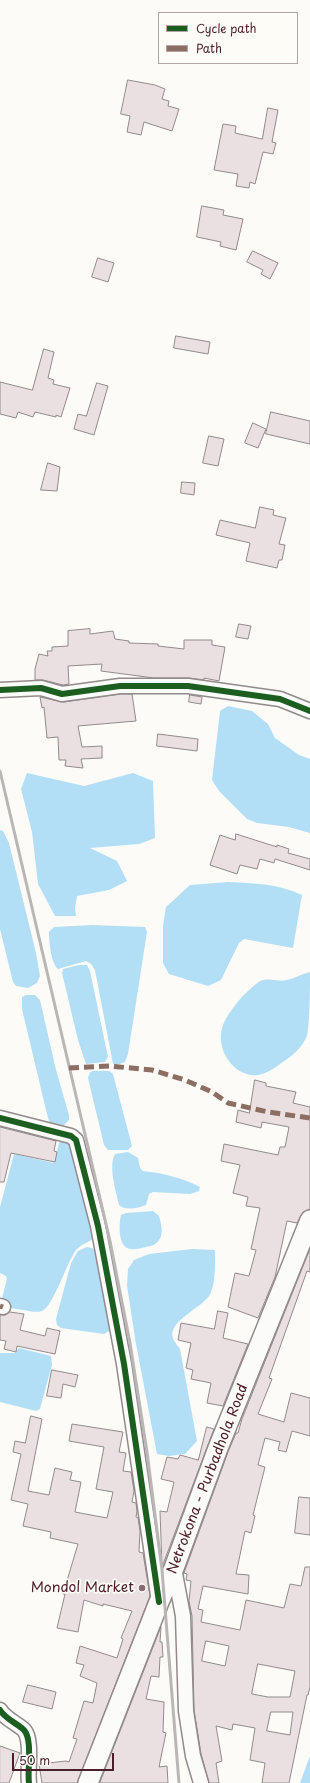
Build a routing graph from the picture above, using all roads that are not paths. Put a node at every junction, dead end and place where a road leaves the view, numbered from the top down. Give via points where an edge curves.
1 (0, 690) edge
2 (310, 711) edge
3 (0, 1118) edge
4 (310, 1220) edge
5 (174, 1568) junction
6 (159, 1602) junction
7 (0, 1710) edge
8 (29, 1783) edge
9 (88, 1783) edge
10 (201, 1783) edge

1 - 2 street via 41,688 62,694 120,686 188,686 280,699
3 - 6 street via 71,1136 76,1140 98,1226 124,1364
4 - 5 main road, Netrokona - Purbadhola Road via 218,1448
5 - 6 main road, Netrokona - Purbadhola Road
5 - 10 street via 183,1616 186,1711 193,1756
6 - 9 main road, Netrokona - Purbadhola Road
7 - 8 street via 2,1715 26,1732

